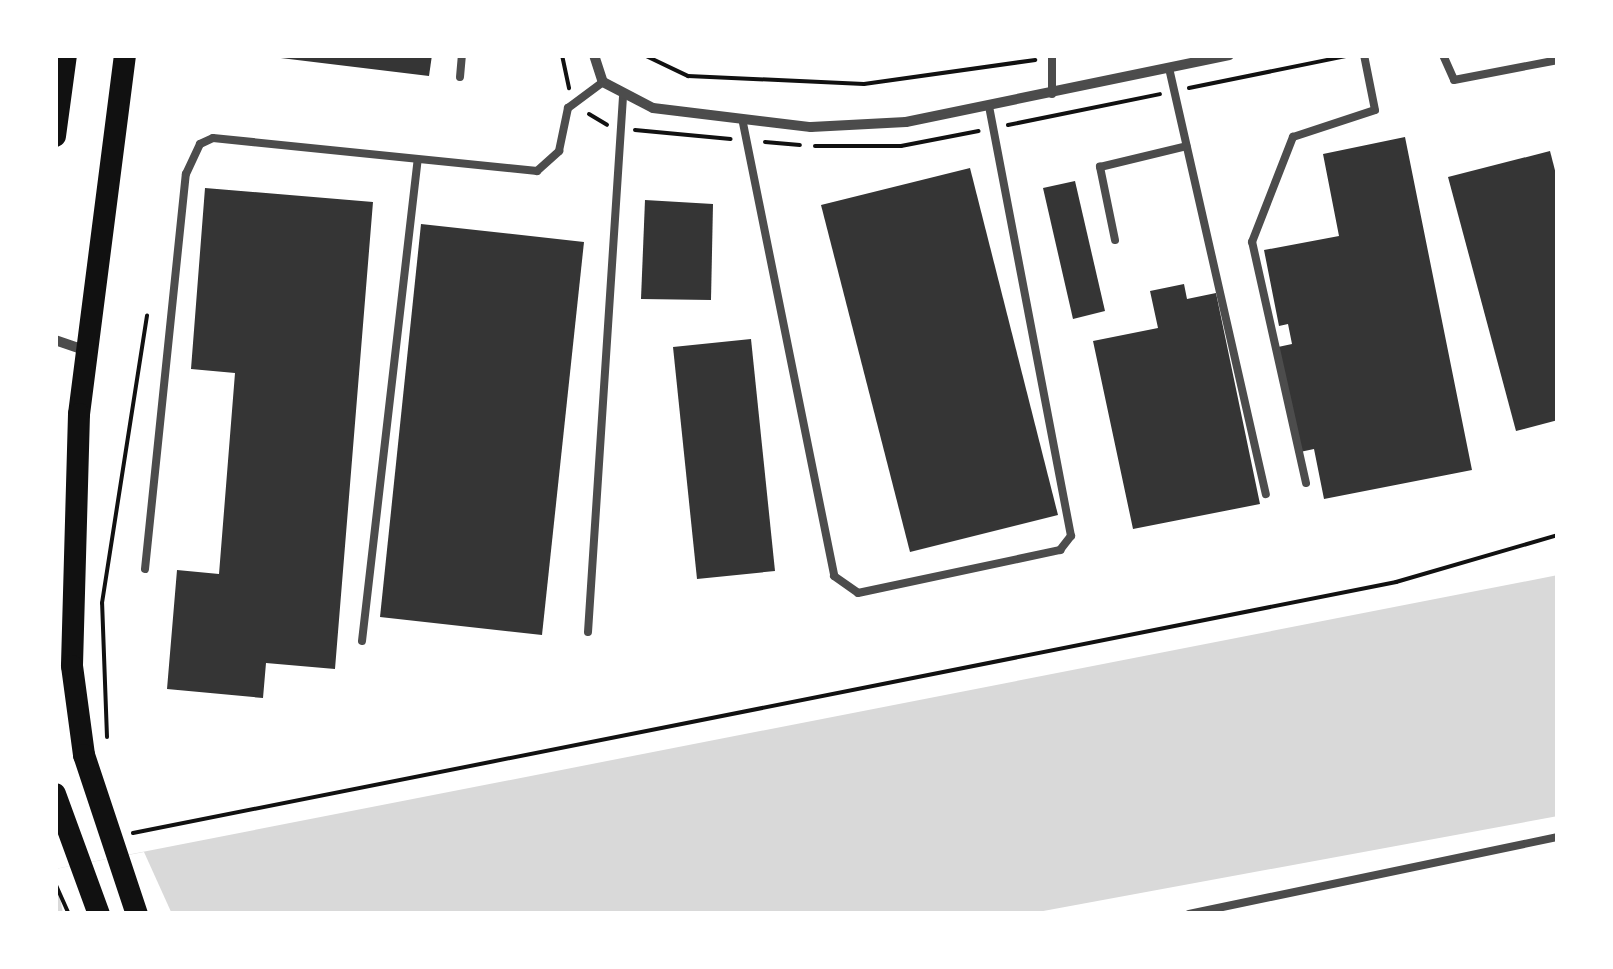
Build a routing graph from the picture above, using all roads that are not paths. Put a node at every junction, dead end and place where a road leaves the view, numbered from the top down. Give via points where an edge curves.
1 (66, 55) edge
2 (125, 55) edge
3 (462, 55) edge
4 (594, 55) edge
5 (1229, 55) edge
6 (1364, 55) edge
7 (1443, 55) edge
8 (1052, 56) edge
9 (1210, 57) edge
10 (1558, 60) edge
11 (1169, 68) junction
12 (460, 77) dead end
13 (604, 82) junction
14 (1052, 94) junction
15 (623, 97) junction
16 (988, 107) junction
17 (742, 123) junction
18 (55, 136) edge
19 (1187, 146) junction
20 (418, 160) junction
21 (1114, 240) dead end
22 (55, 340) edge
23 (91, 352) junction
24 (1306, 484) dead end
25 (1266, 494) dead end
26 (146, 569) dead end
27 (588, 632) dead end
28 (362, 642) dead end
29 (55, 794) edge
30 (1558, 837) edge
31 (99, 914) edge
32 (137, 914) edge
33 (1189, 914) edge

1 - 18 main road
2 - 23 main road
3 - 12 lane
4 - 13 street
5 - 9 street
6 - 24 lane via 1375,110 1293,137 1252,242
7 - 10 lane via 1454,80
8 - 14 lane
9 - 11 street
11 - 14 street
11 - 19 lane
13 - 15 street
13 - 20 lane via 568,108 559,151 536,172
14 - 16 street
15 - 17 street
15 - 27 lane
16 - 17 street via 906,122
16 - 17 lane via 1072,536 1060,550 858,593 834,576
19 - 21 lane via 1100,166
19 - 25 lane
20 - 26 lane via 214,138 192,152
20 - 28 lane
22 - 23 street
23 - 32 main road via 79,414 72,666 108,846
29 - 31 main road
30 - 33 lane

